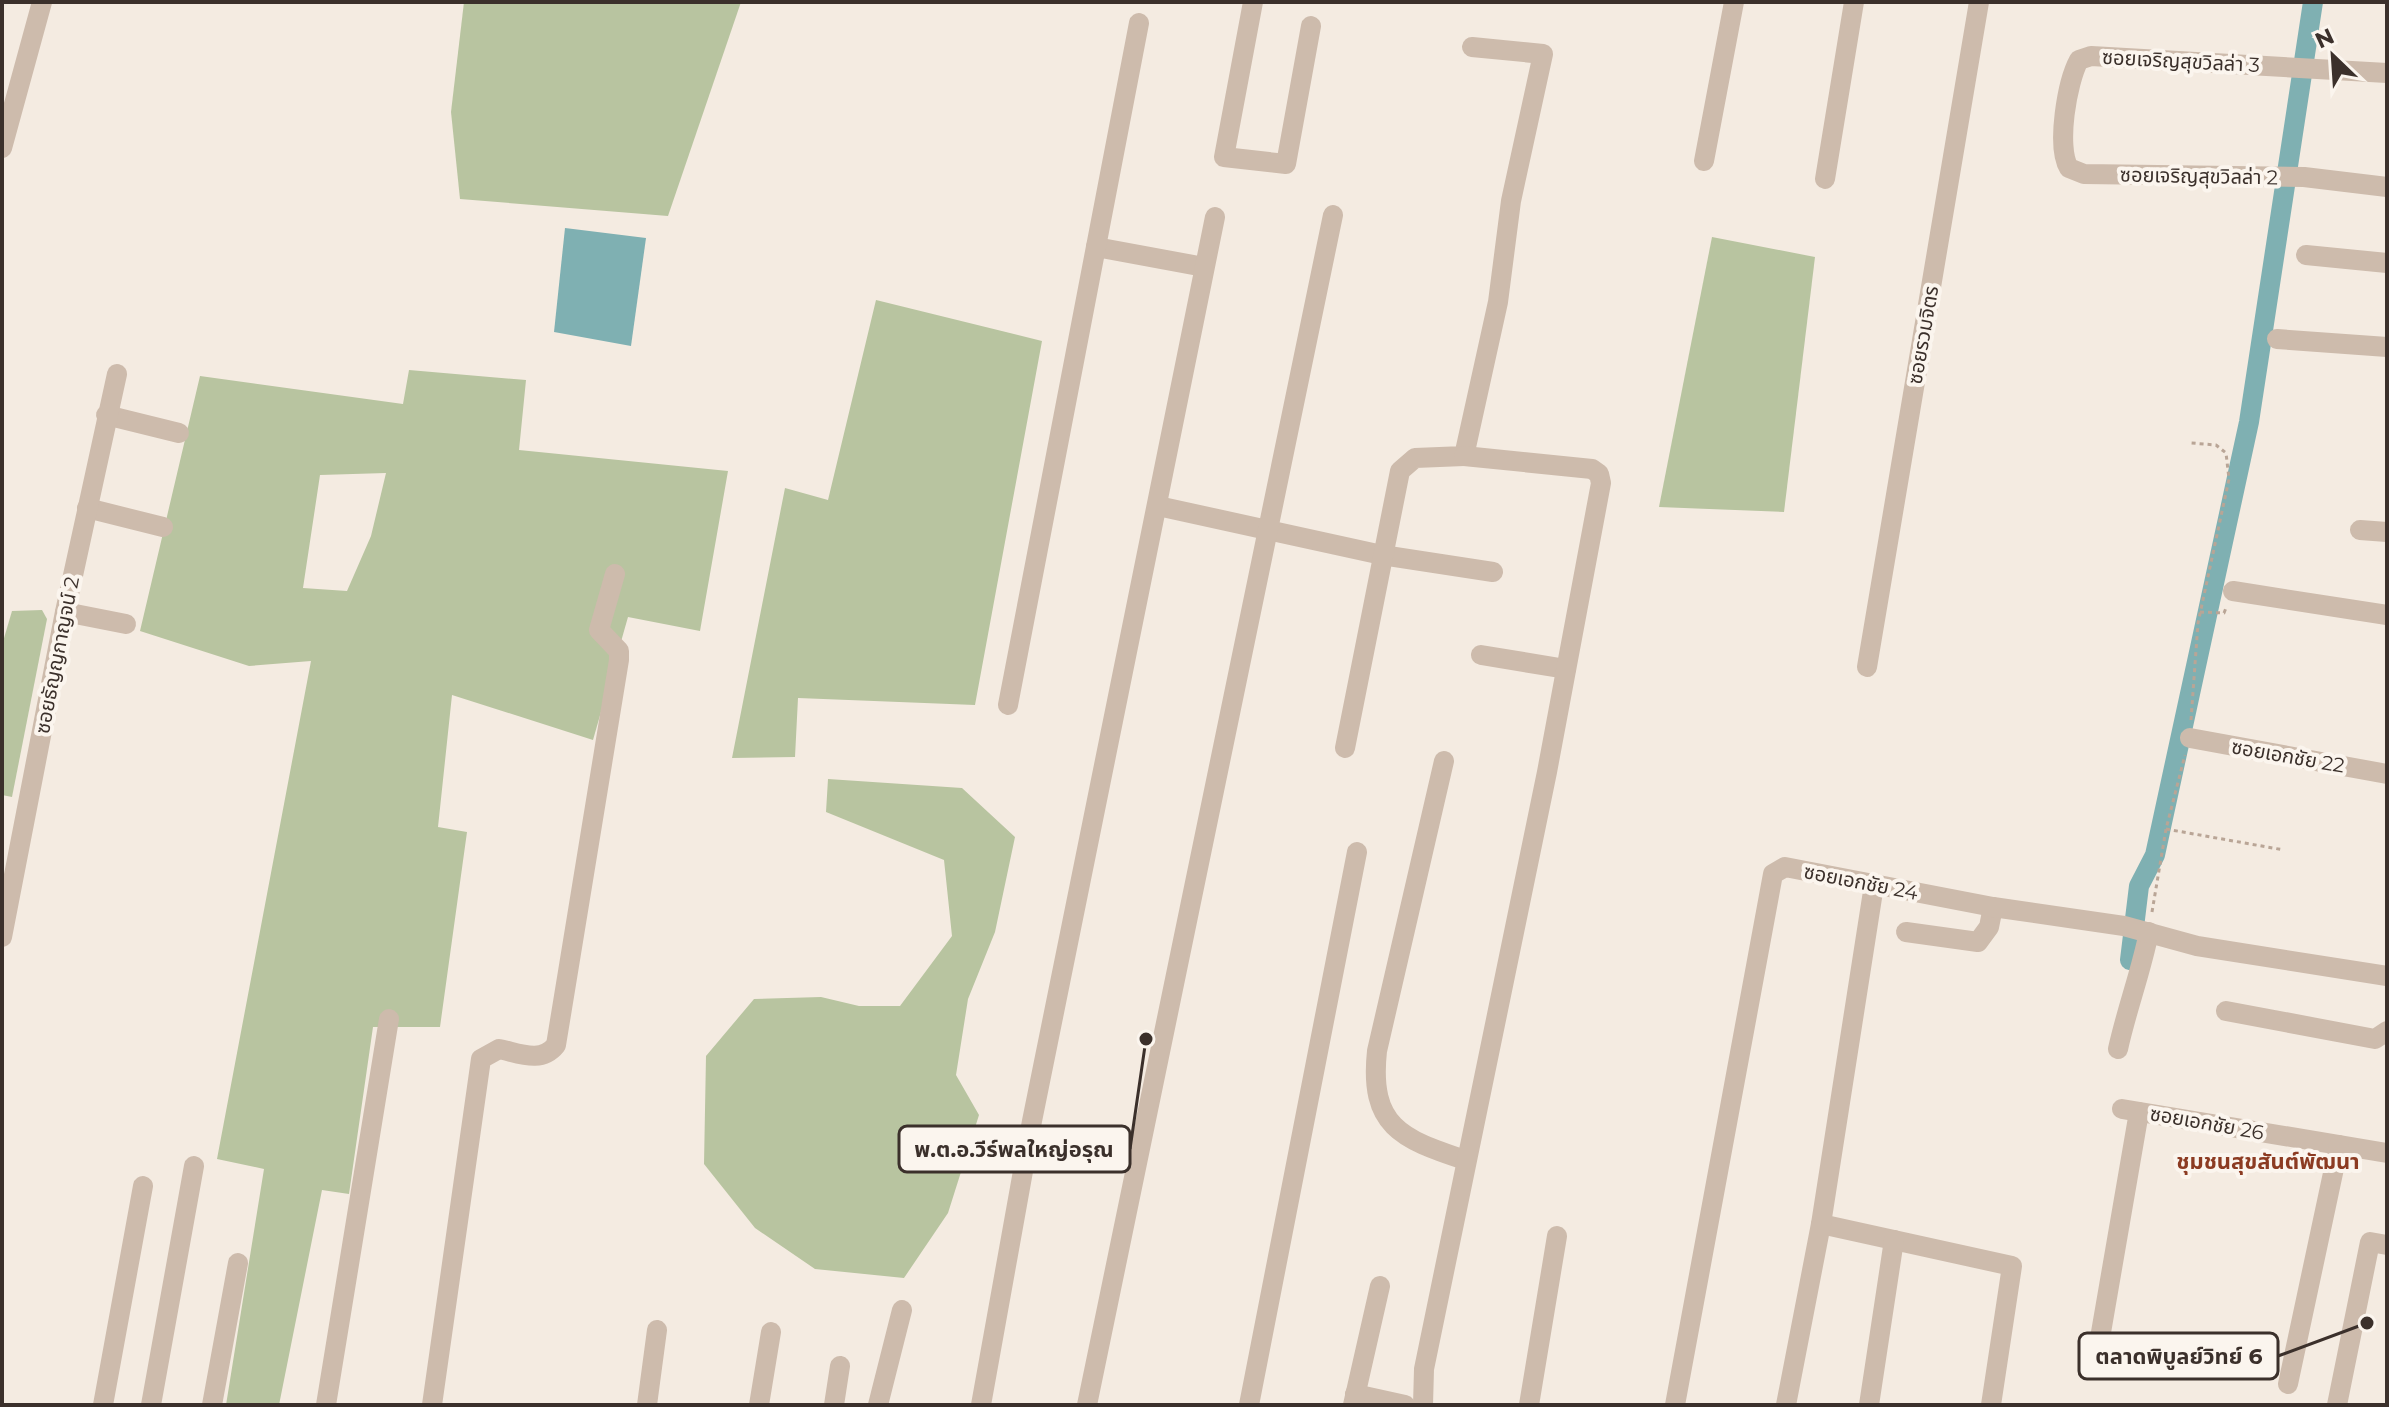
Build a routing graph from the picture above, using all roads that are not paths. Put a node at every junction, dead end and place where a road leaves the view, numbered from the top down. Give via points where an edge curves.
1 (42, 2) edge
2 (1253, 2) edge
3 (1734, 2) edge
4 (1854, 2) edge
5 (1979, 2) edge
6 (1139, 23) dead end
7 (1311, 26) dead end
8 (1472, 47) dead end
9 (2387, 73) edge
10 (2067, 114) joint
11 (2, 148) edge
12 (1704, 161) dead end
13 (1825, 179) dead end
14 (2387, 187) edge
15 (1333, 215) dead end
16 (1215, 217) dead end
17 (1096, 247) junction
18 (2306, 255) dead end
19 (2387, 263) edge
20 (1204, 267) junction
21 (2277, 339) dead end
22 (2387, 347) edge
23 (117, 374) dead end
24 (106, 415) junction
25 (179, 433) dead end
26 (1464, 456) junction
27 (1158, 506) junction
28 (87, 508) junction
29 (163, 527) dead end
30 (2360, 530) dead end
31 (1267, 531) junction
32 (2387, 532) edge
33 (1382, 555) junction
34 (1493, 572) dead end
35 (615, 574) dead end
36 (2233, 591) dead end
37 (65, 612) junction
38 (2387, 615) edge
39 (126, 624) dead end
40 (1481, 655) dead end
41 (1867, 667) dead end
42 (1566, 669) junction
43 (1008, 705) dead end
44 (2190, 738) road end
45 (1345, 748) dead end
46 (1444, 761) dead end
47 (2387, 774) edge
48 (1357, 852) dead end
49 (1874, 885) junction
50 (1993, 907) junction
51 (2137, 929) junction
52 (1906, 932) dead end
53 (2, 937) edge
54 (2387, 976) edge
55 (2226, 1011) dead end
56 (389, 1019) dead end
57 (2387, 1031) edge
58 (2118, 1049) dead end
59 (2339, 1145) junction
60 (2387, 1153) edge
61 (1465, 1160) junction
62 (194, 1166) dead end
63 (143, 1186) dead end
64 (1821, 1224) junction
65 (1557, 1236) dead end
66 (1894, 1240) junction
67 (2387, 1245) edge
68 (238, 1263) dead end
69 (1380, 1286) dead end
70 (902, 1310) dead end
71 (657, 1330) dead end
72 (771, 1332) dead end
73 (2099, 1344) dead end
74 (840, 1366) dead end
75 (2288, 1384) dead end
76 (1354, 1400) edge
77 (103, 1405) edge
78 (151, 1405) edge
79 (212, 1405) edge
80 (326, 1405) edge
81 (432, 1405) edge
82 (647, 1405) edge
83 (759, 1405) edge
84 (834, 1405) edge
85 (878, 1405) edge
86 (981, 1405) edge
87 (1087, 1405) edge
88 (1249, 1405) edge
89 (1405, 1405) edge
90 (1423, 1405) edge
91 (1529, 1405) edge
92 (1675, 1405) edge
93 (1786, 1405) edge
94 (1869, 1405) edge
95 (1991, 1405) edge
96 (2337, 1405) edge

1 - 11 street
2 - 7 street via 1224,157 1286,164
3 - 12 street
4 - 13 street
5 - 41 street, ซอยรวมจิตร
6 - 17 street
8 - 26 street via 1543,54
9 - 10 street, ซอยเจริญสุขวิลล่า 3 via 2091,56 2079,60 2072,72
10 - 14 street, ซอยเจริญสุขวิลล่า 2 via 2061,155 2069,168 2084,174 2304,177
15 - 31 street
16 - 20 street
17 - 20 street
17 - 43 street
18 - 19 street
20 - 27 street
21 - 22 street
23 - 24 street, ซอยธัญญกาญจน์ 2
24 - 25 street
24 - 28 street, ซอยธัญญกาญจน์ 2
26 - 33 street via 1406,463
26 - 42 street via 1592,469 1599,474
27 - 31 street
27 - 86 street via 1032,1121
28 - 29 street
28 - 37 street, ซอยธัญญกาญจน์ 2
30 - 32 street
31 - 33 street
31 - 87 street
33 - 34 street
33 - 45 street
35 - 81 street via 599,630 619,651 619,660 556,1045 540,1057 499,1049 481,1059
36 - 38 street
37 - 39 street
37 - 53 street, ซอยธัญญกาญจน์ 2
40 - 42 street
42 - 61 street
44 - 47 street, ซอยเอกชัย 22
46 - 61 street via 1374,1081 1379,1106 1391,1124 1415,1144
48 - 88 street
49 - 50 street, ซอยเอกชัย 24
49 - 64 street
49 - 92 street, ซอยเอกชัย 24 via 1785,867 1773,874
50 - 51 street, ซอยเอกชัย 24
50 - 52 street via 1989,927 1978,942
51 - 54 street, ซอยเอกชัย 24 via 2197,946
51 - 58 street via 2141,975 2130,994
55 - 57 street via 2375,1039
56 - 80 street
59 - 60 street, ซอยเอกชัย 26
59 - 73 street, ซอยเอกชัย 26 via 2131,1110
59 - 75 street
61 - 90 street via 1424,1369
62 - 78 street
63 - 77 street
64 - 66 street
64 - 93 street
65 - 91 street
66 - 94 street
66 - 95 street via 2012,1266
67 - 96 street via 2370,1242
68 - 79 street
69 - 76 street
70 - 85 street
71 - 82 street
72 - 83 street
74 - 84 street
76 - 89 street

